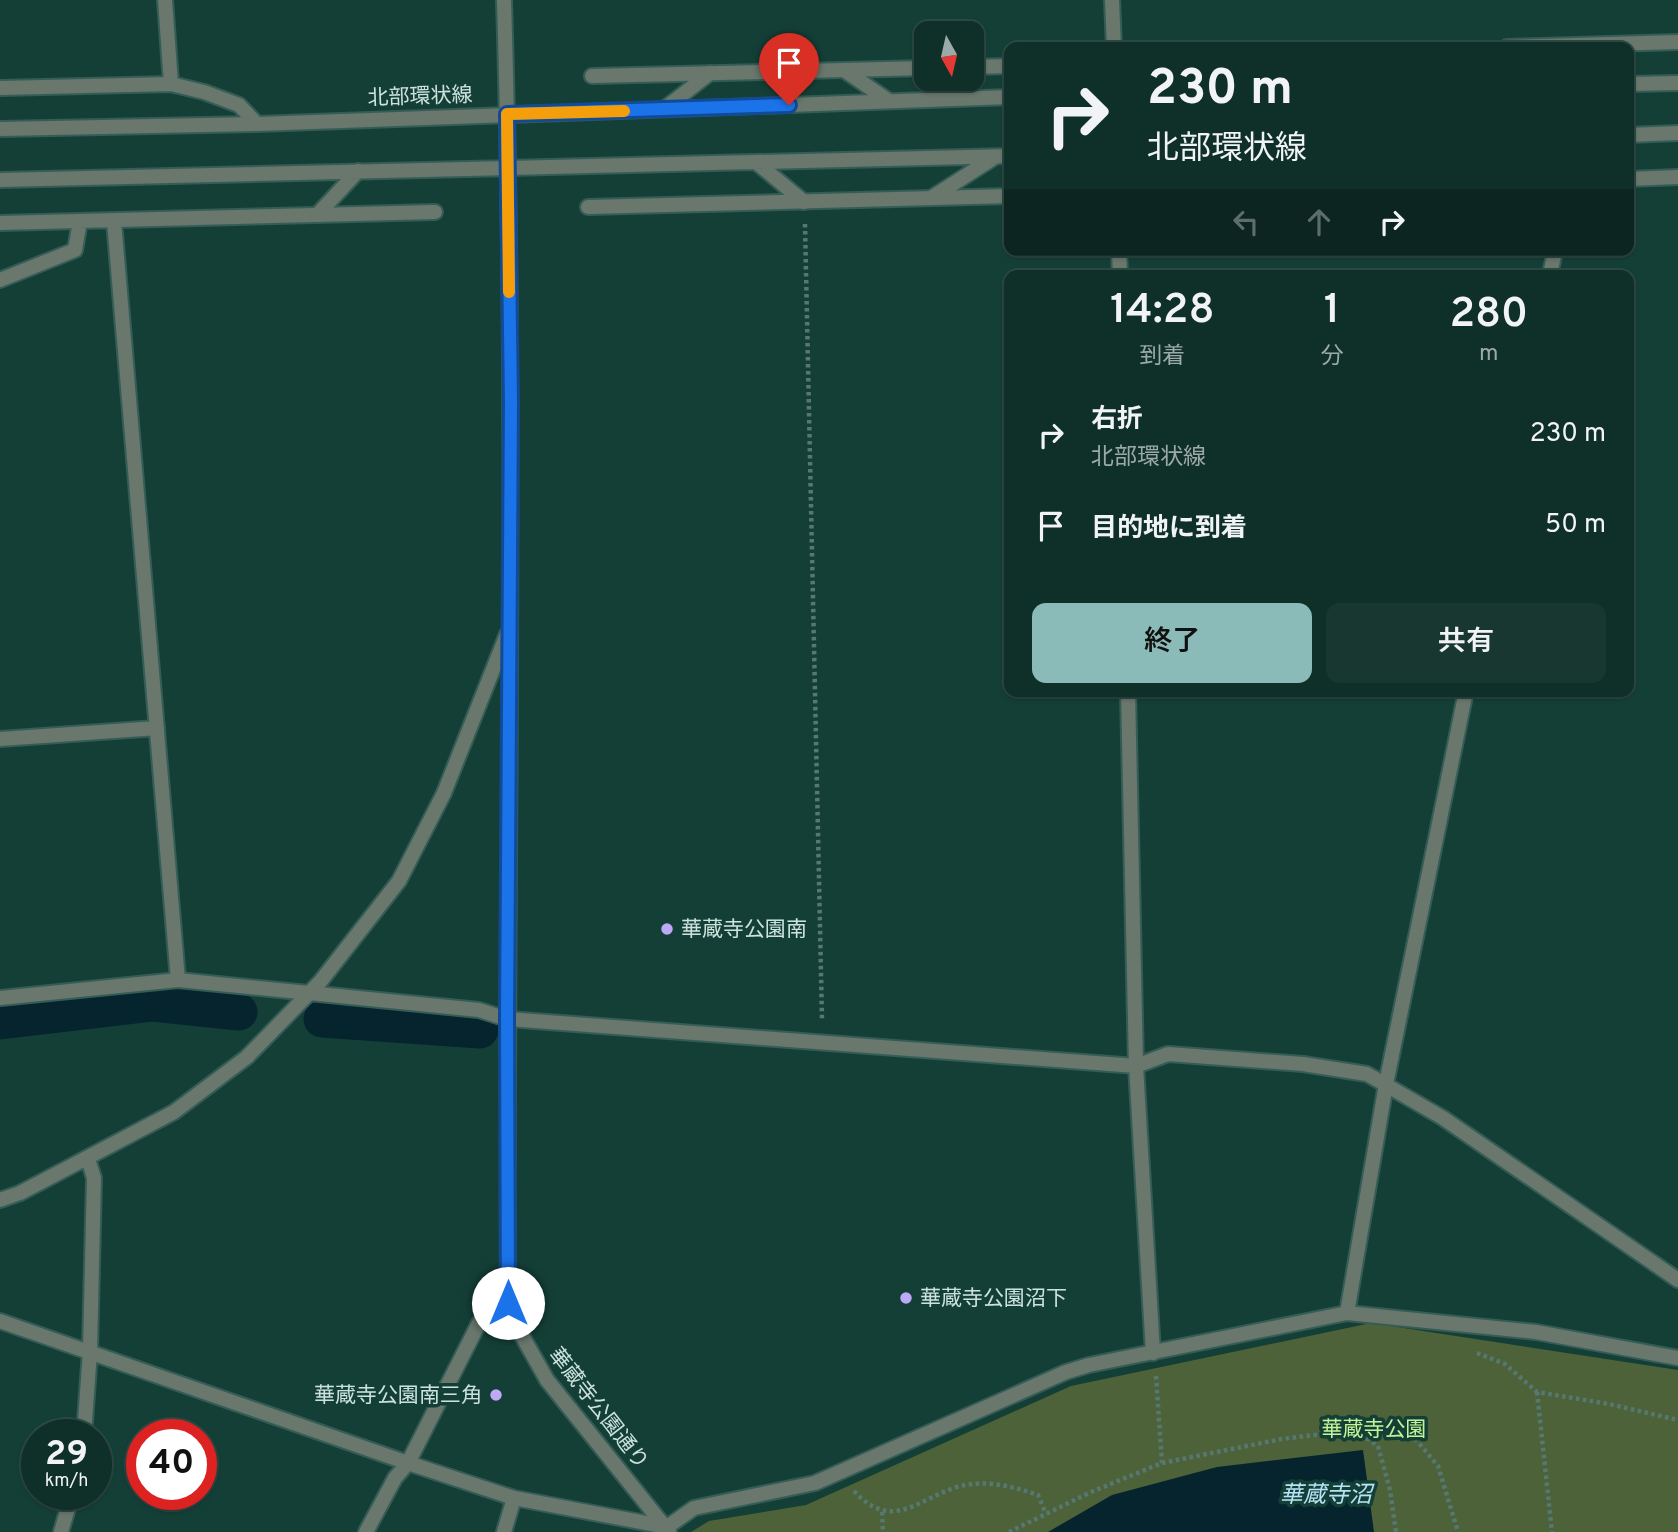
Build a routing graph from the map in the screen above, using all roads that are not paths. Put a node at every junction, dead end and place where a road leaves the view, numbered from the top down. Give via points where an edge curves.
1 (165, 0) edge
2 (503, 0) edge
3 (1112, 0) edge
4 (1114, 42) edge
5 (1678, 42) edge
6 (1634, 43) edge
7 (1004, 66) edge
8 (984, 67) edge
9 (914, 68) edge
10 (844, 70) junction
11 (710, 73) junction
12 (592, 76) dead end
13 (1678, 83) edge
14 (171, 84) junction
15 (1634, 84) edge
16 (0, 88) edge
17 (1004, 97) edge
18 (890, 101) junction
19 (664, 110) junction
20 (507, 114) junction
21 (257, 124) junction
22 (0, 129) edge
23 (1678, 133) edge
24 (1634, 135) edge
25 (1003, 156) edge
26 (756, 162) junction
27 (506, 167) junction
28 (358, 171) junction
29 (1678, 177) edge
30 (1634, 179) edge
31 (0, 180) edge
32 (1004, 196) edge
33 (931, 198) junction
34 (804, 202) junction
35 (588, 207) dead end
36 (435, 212) dead end
37 (317, 215) junction
38 (114, 220) junction
39 (80, 221) junction
40 (0, 223) edge
41 (0, 280) edge
42 (511, 626) junction
43 (1128, 697) edge
44 (1465, 697) edge
45 (157, 729) junction
46 (0, 739) edge
47 (178, 980) junction
48 (308, 994) junction
49 (0, 998) edge
50 (507, 1019) junction
51 (1136, 1066) junction
52 (1386, 1084) junction
53 (88, 1159) junction
54 (0, 1200) edge
55 (1678, 1280) edge
56 (508, 1303) junction
57 (1347, 1313) junction
58 (0, 1321) edge
59 (90, 1351) junction
60 (1153, 1353) junction
61 (1678, 1358) edge
62 (85, 1419) edge
63 (408, 1463) junction
64 (514, 1498) junction
65 (67, 1510) edge
66 (668, 1529) edge
67 (61, 1532) edge
68 (366, 1532) edge
69 (504, 1532) edge

1 - 14 street
2 - 20 street, 華蔵寺公園通り
3 - 4 street
5 - 6 street
7 - 8 street
9 - 10 street
10 - 11 street
10 - 18 street
11 - 12 street
11 - 19 street
13 - 15 street
14 - 16 street
14 - 21 street via 239,105
17 - 18 street, 北部環状線
18 - 19 street, 北部環状線
19 - 20 street, 北部環状線
20 - 21 street, 北部環状線
20 - 27 street, 華蔵寺公園通り
21 - 22 street, 北部環状線
23 - 24 street
25 - 26 street
25 - 33 street
26 - 27 street
26 - 34 street
27 - 28 street
27 - 42 street, 華蔵寺公園通り
28 - 31 street
28 - 37 street
29 - 30 street
32 - 33 street
33 - 34 street
34 - 35 street
36 - 37 street
37 - 38 street
38 - 39 street
38 - 45 street
39 - 40 street
39 - 41 street via 75,250
42 - 48 street via 444,793 399,881
42 - 50 street, 華蔵寺公園通り
43 - 51 street
44 - 52 street
45 - 46 street
45 - 47 street
47 - 48 street
47 - 49 street
48 - 50 street via 479,1010
48 - 53 street via 247,1057 174,1112
50 - 51 street
50 - 56 street, 華蔵寺公園通り
51 - 52 street via 1168,1054 1303,1064 1367,1074
51 - 60 street
52 - 55 street via 1443,1118
52 - 57 street
53 - 54 street
53 - 59 street via 94,1178
56 - 63 street via 479,1323
56 - 66 street, 華蔵寺公園通り via 547,1380
57 - 60 street
57 - 61 street via 1536,1332
58 - 59 street
59 - 62 street
59 - 63 street
60 - 66 street via 1066,1372 815,1483 694,1508
63 - 64 street
63 - 68 street
64 - 66 street
64 - 69 street
65 - 67 street

